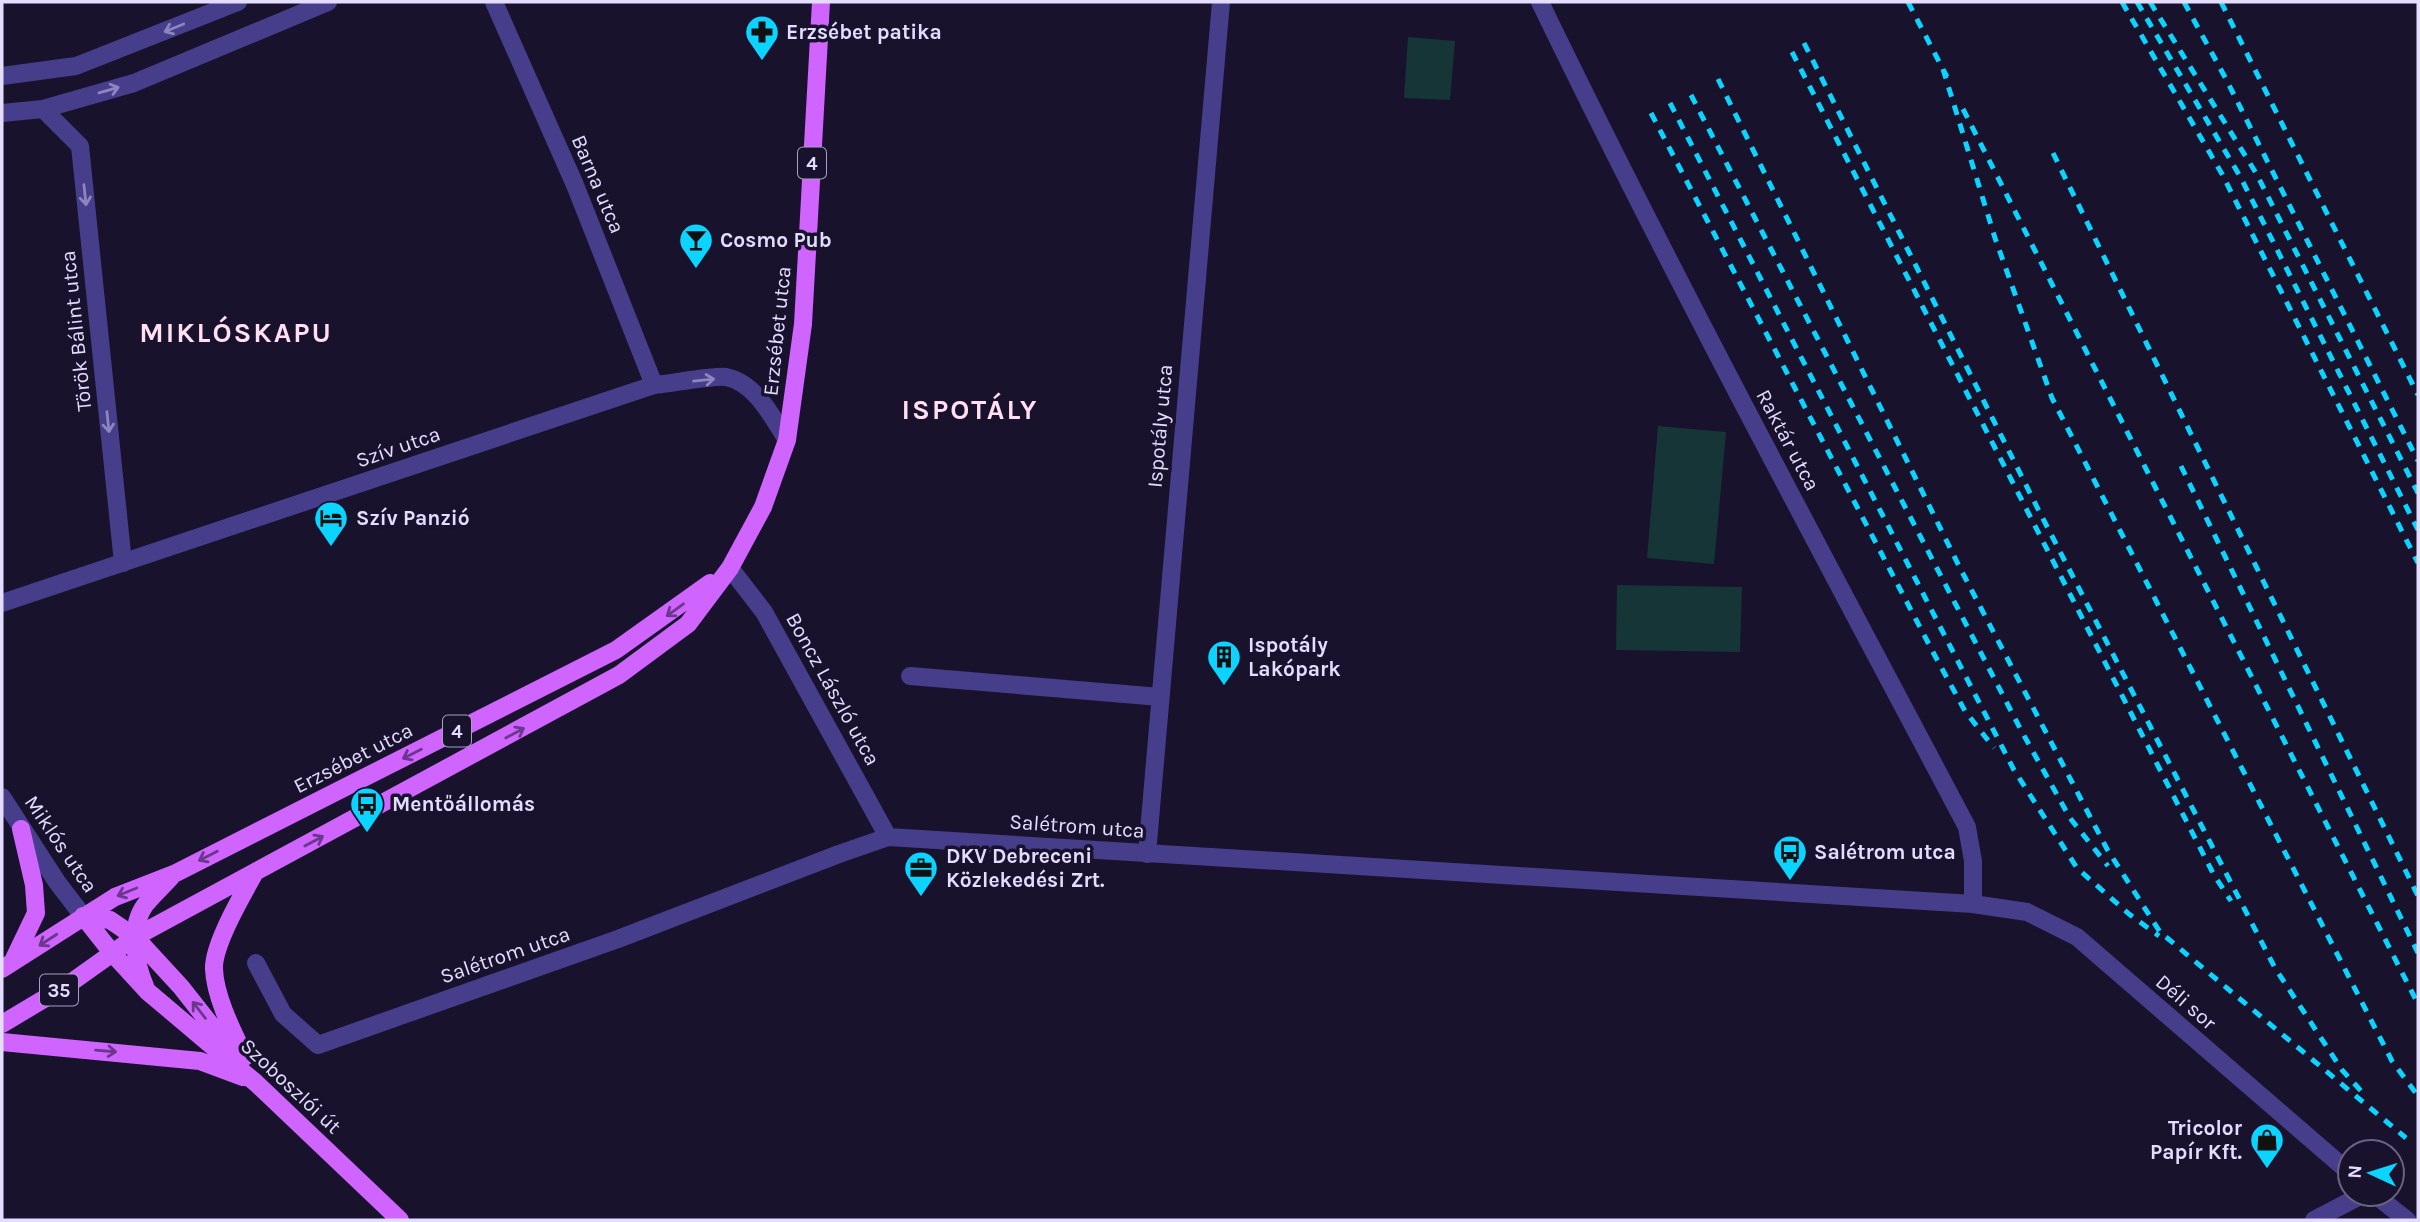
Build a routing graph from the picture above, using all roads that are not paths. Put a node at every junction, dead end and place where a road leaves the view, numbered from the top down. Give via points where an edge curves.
1 (238, 2) edge
2 (328, 2) edge
3 (494, 2) edge
4 (821, 2) edge
5 (1221, 2) edge
6 (1540, 2) edge
7 (2, 70) edge
8 (22, 75) junction
9 (2, 76) edge
10 (43, 109) junction
11 (2, 113) edge
12 (654, 385) junction
13 (787, 440) junction
14 (123, 563) junction
15 (730, 568) junction
16 (2, 603) edge
17 (910, 676) dead end
18 (1160, 697) junction
19 (2, 797) edge
20 (21, 829) junction
21 (888, 837) junction
22 (1147, 854) junction
23 (174, 874) junction
24 (254, 874) junction
25 (1973, 904) junction
26 (83, 916) junction
27 (135, 937) junction
28 (113, 954) junction
29 (256, 963) dead end
30 (7, 966) edge
31 (147, 991) junction
32 (2, 1024) edge
33 (2, 1042) edge
34 (256, 1083) junction
35 (2336, 1162) edge
36 (2337, 1208) edge
37 (2392, 1208) edge
38 (400, 1220) edge
39 (2314, 1220) edge
40 (2407, 1220) edge

1 -> 8 street via 76,66
10 -> 2 street via 134,83
3 - 12 street, Barna utca via 575,185
4 - 13 main road, Erzsébet utca / 4 via 803,324
5 - 18 street, Ispotály utca
6 - 25 street, Raktár utca via 1708,338 1967,827
7 - 8 street
8 - 9 street
10 - 11 street
10 -> 14 street, Török Bálint utca via 80,146
12 -> 13 street, Szív utca via 726,377 751,390
12 - 14 street, Szív utca
13 - 15 main road, Erzsébet utca / 4 via 763,507
14 - 16 street, Szív utca
15 - 21 street, Boncz László utca via 764,612
15 -> 23 main road, Erzsébet utca / 4 via 616,650
24 -> 15 main road, Erzsébet utca / 4 via 619,675 688,624
17 - 18 street
18 - 22 street, Ispotály utca
19 - 20 street, Miklós utca
20 - 26 street, Miklós utca
20 - 30 main road via 36,914
21 - 22 street, Salétrom utca
21 - 29 street, Salétrom utca via 318,1045 283,1014
22 - 25 street, Salétrom utca
23 -> 26 main road, Erzsébet utca via 115,897
23 - 27 main road, 4 via 143,908
24 - 27 main road, Erzsébet utca
24 - 34 main road via 216,951 214,969 225,1013
25 - 35 street, Déli sor via 2027,912 2077,937
26 - 27 main road via 110,920
26 - 28 main road, Szoboszlói út
26 -> 30 main road, 35
27 - 28 main road, Erzsébet utca
27 - 31 main road, 4
34 -> 27 main road via 181,987
28 - 31 main road, Szoboszlói út
28 - 32 main road, 35
31 - 34 main road, Szoboszlói út
33 -> 34 main road via 200,1061
34 - 38 main road, Szoboszlói út
36 - 39 street
37 - 40 street

